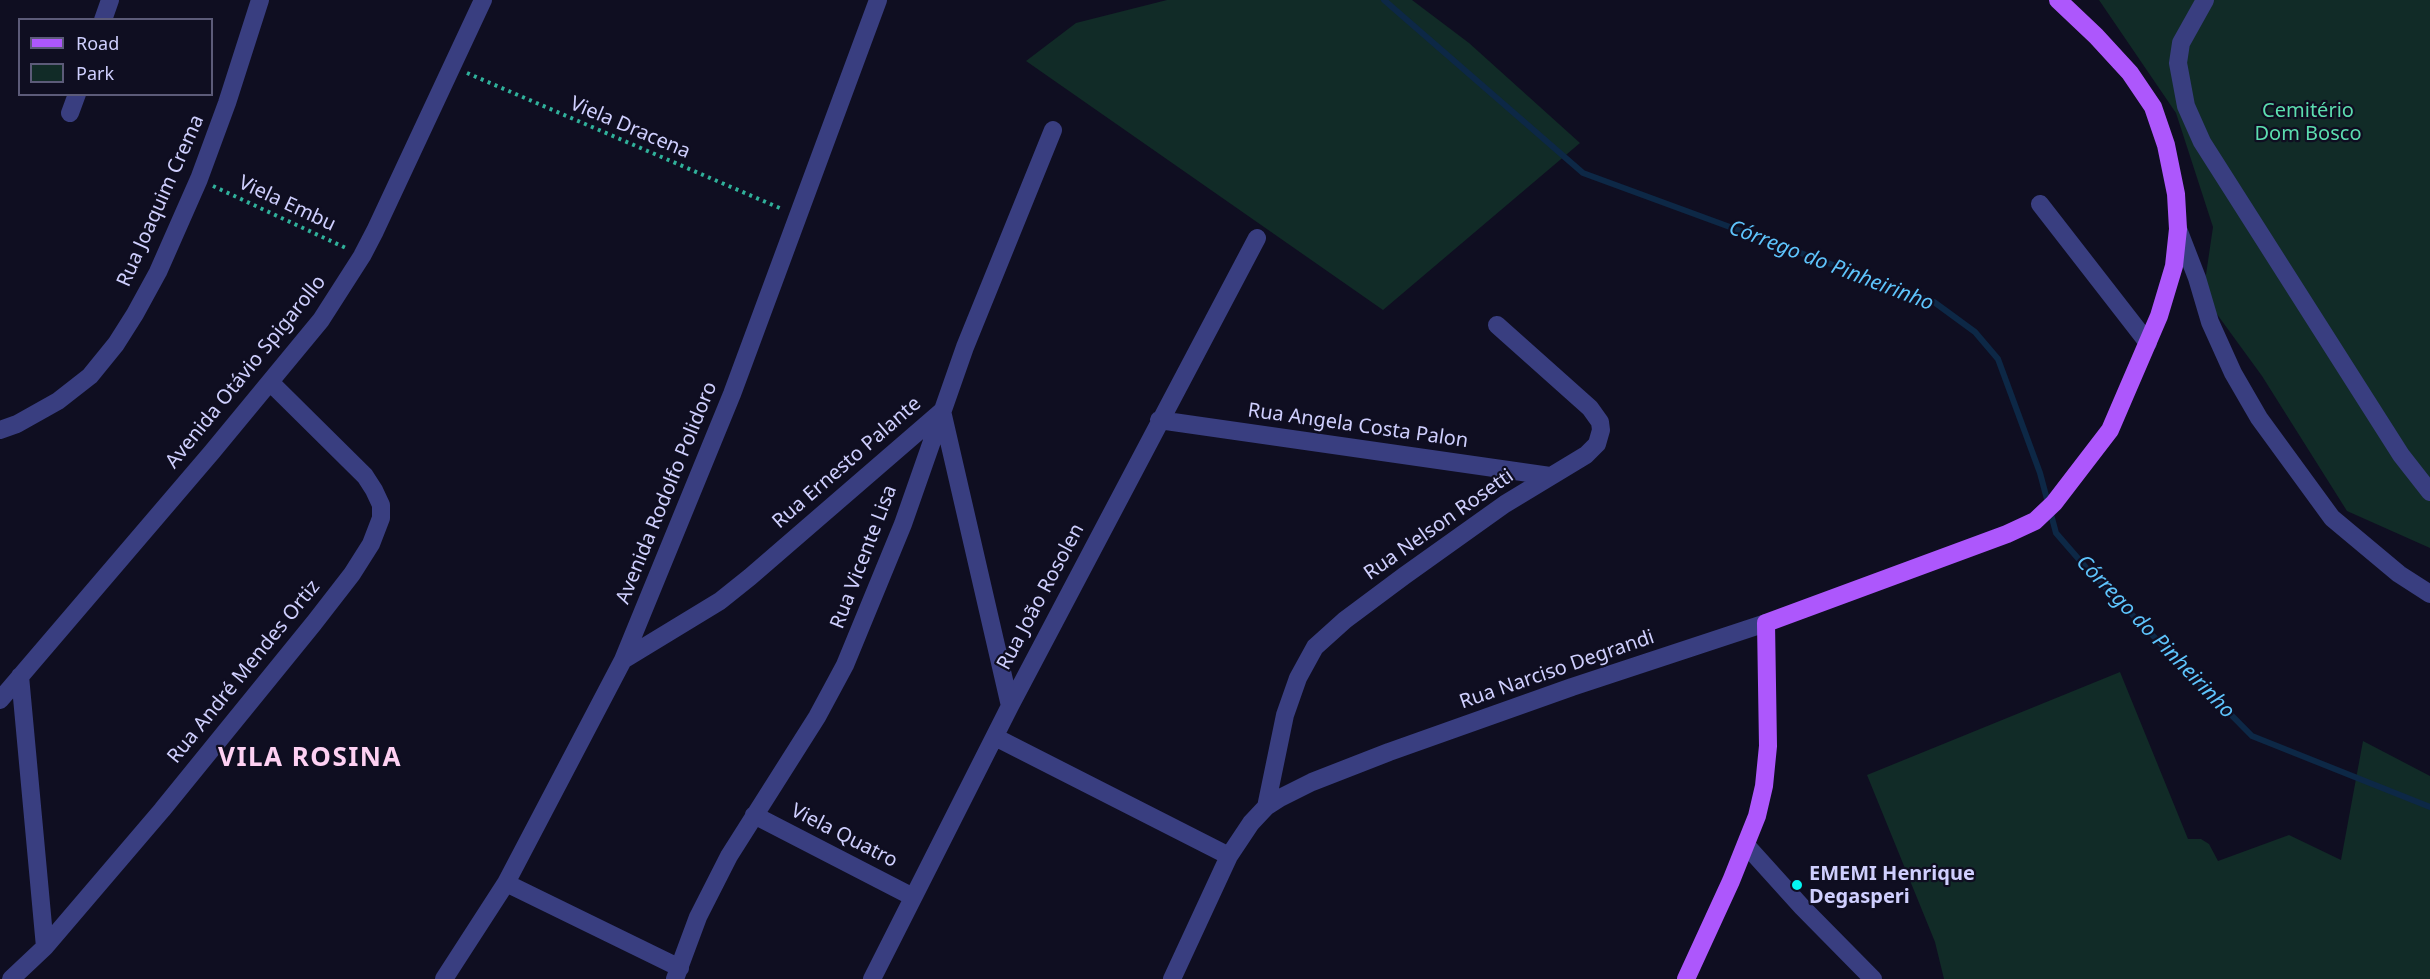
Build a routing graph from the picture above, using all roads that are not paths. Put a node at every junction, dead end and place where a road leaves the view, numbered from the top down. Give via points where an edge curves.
1 (110, 0) edge
2 (260, 0) edge
3 (483, 0) edge
4 (878, 0) edge
5 (2058, 0) edge
6 (2205, 0) edge
7 (104, 18) edge
8 (75, 96) edge
9 (70, 113) dead end
10 (1053, 130) dead end
11 (2040, 204) dead end
12 (2178, 230) junction
13 (1257, 238) dead end
14 (1497, 325) dead end
15 (2148, 344) junction
16 (271, 383) junction
17 (942, 411) junction
18 (1159, 420) junction
19 (0, 429) edge
20 (1550, 476) junction
21 (2430, 492) edge
22 (2430, 594) edge
23 (1766, 622) junction
24 (623, 660) junction
25 (20, 676) junction
26 (0, 700) edge
27 (1010, 706) junction
28 (994, 737) junction
29 (1266, 807) junction
30 (754, 815) junction
31 (1746, 845) junction
32 (1228, 856) junction
33 (506, 883) junction
34 (913, 897) junction
35 (45, 947) junction
36 (678, 973) edge
37 (11, 979) edge
38 (444, 979) edge
39 (872, 979) edge
40 (1172, 979) edge
41 (1686, 979) edge
42 (1873, 979) edge

1 - 7 street
2 - 19 street, Rua Joaquim Crema via 199,179 158,272 116,344 90,376 58,401
3 - 16 street, Avenida Otávio Spigarollo via 362,256 321,320
4 - 24 street, Avenida Rodolfo Polidoro via 732,394
5 - 12 main road via 2130,73 2153,107 2176,194
6 - 21 street via 2181,43 2178,63 2186,106 2202,142 2395,445
8 - 9 street
10 - 17 street, Rua Vicente Lisa
11 - 15 street
12 - 15 main road via 2174,266
12 - 22 street via 2210,322 2259,418 2332,518 2399,574
13 - 18 street, Rua João Rosolen
14 - 20 street, Rua Nelson Rosetti via 1567,386 1600,422 1597,444 1587,455
15 - 23 main road, Rua Narciso Degrandi via 2110,430 2046,511 2007,534
16 - 25 street, Avenida Otávio Spigarollo
16 - 35 street, Rua André Mendes Ortiz via 365,476 374,490 381,505 381,518 371,544 314,623
17 - 24 street, Rua Ernesto Palante via 720,601
17 - 27 street, Rua Ernesto Palante
17 - 30 street, Rua Vicente Lisa via 903,524 845,665 818,717
18 - 20 street, Rua Angela Costa Palon
18 - 27 street, Rua João Rosolen
20 - 29 street, Rua Nelson Rosetti via 1404,576 1344,620 1316,647 1298,678 1285,715
23 - 29 street, Rua Narciso Degrandi via 1389,752 1312,782
23 - 31 main road via 1767,756 1757,816
24 - 33 street, Avenida Rodolfo Polidoro
25 - 26 street, Avenida Otávio Spigarollo
25 - 35 street
27 - 28 street, Rua João Rosolen
28 - 32 street
28 - 34 street, Rua João Rosolen
29 - 32 street, Rua Narciso Degrandi
30 - 34 street, Viela Quatro
30 - 36 street, Rua Vicente Lisa via 708,895
31 - 41 main road
31 - 42 street
32 - 40 street, Rua Narciso Degrandi
33 - 36 street
33 - 38 street, Avenida Rodolfo Polidoro
34 - 39 street, Rua João Rosolen
35 - 37 street, Rua André Mendes Ortiz

